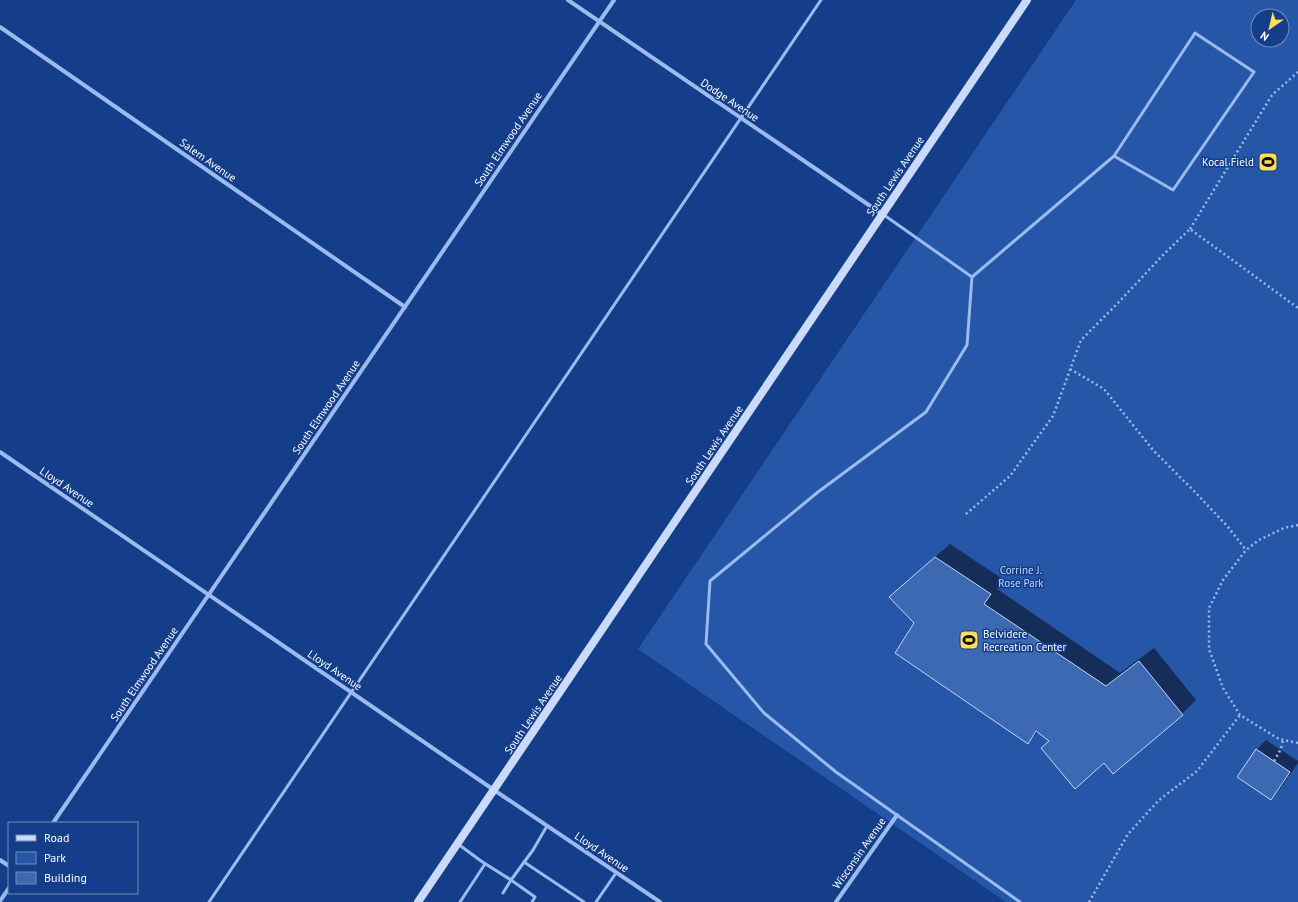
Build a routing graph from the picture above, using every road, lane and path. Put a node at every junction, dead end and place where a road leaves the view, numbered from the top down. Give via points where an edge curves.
1 (568, 0) edge
2 (614, 0) edge
3 (821, 0) edge
4 (1026, 0) edge
5 (599, 21) junction
6 (0, 27) edge
7 (1298, 72) edge
8 (741, 118) junction
9 (1114, 156) junction
10 (882, 214) junction
11 (1190, 229) junction
12 (972, 277) junction
13 (405, 307) junction
14 (1298, 308) edge
15 (1070, 369) junction
16 (0, 452) edge
17 (966, 514) dead end
18 (1298, 525) edge
19 (1246, 550) junction
20 (209, 594) junction
21 (352, 692) junction
22 (1240, 716) junction
23 (1283, 740) junction
24 (1298, 743) edge
25 (1274, 761) dead end
26 (494, 790) junction
27 (897, 815) junction
28 (54, 822) edge
29 (547, 826) junction
30 (458, 844) junction
31 (524, 862) junction
32 (485, 864) junction
33 (616, 873) junction
34 (511, 880) junction
35 (8, 889) edge
36 (503, 893) dead end
37 (0, 901) edge
38 (209, 902) edge
39 (418, 902) edge
40 (460, 902) edge
41 (532, 902) edge
42 (584, 902) edge
43 (596, 902) edge
44 (660, 902) edge
45 (836, 902) edge
46 (1020, 902) edge
47 (1089, 902) edge

1 - 5 street, Dodge Avenue
2 - 5 street, South Elmwood Avenue
3 - 8 lane
4 - 10 main road, South Lewis Avenue
5 - 8 street, Dodge Avenue
5 - 13 street, South Elmwood Avenue
6 - 13 street, Salem Avenue
7 - 11 path via 1272,96
8 - 10 street, Dodge Avenue
8 - 21 lane
9 - 9 lane via 1195,33 1254,72 1173,190
9 - 12 lane
10 - 12 lane
10 - 26 main road, South Lewis Avenue
11 - 14 path
11 - 15 path via 1081,340
12 - 27 lane via 967,345 926,412 818,492 710,581 706,644 764,713 836,772
13 - 20 street, South Elmwood Avenue
15 - 17 path via 1053,416 1036,440 1010,476
15 - 19 path via 1104,389 1153,450 1228,527
16 - 20 street, Lloyd Avenue
18 - 19 path via 1265,537
19 - 22 path via 1223,580 1209,608 1209,649 1223,688
20 - 21 street, Lloyd Avenue
20 - 28 street, South Elmwood Avenue
21 - 26 street, Lloyd Avenue
21 - 38 lane
22 - 23 path
22 - 47 path via 1197,772 1159,800 1128,834
23 - 24 path
23 - 25 path
26 - 29 street, Lloyd Avenue
26 - 30 main road, South Lewis Avenue
27 - 45 street, Wisconsin Avenue
27 - 46 lane
29 - 31 lane
29 - 33 street, Lloyd Avenue
30 - 32 lane
30 - 39 main road, South Lewis Avenue
31 - 34 lane
31 - 42 lane
32 - 34 lane
32 - 40 lane
33 - 43 lane
33 - 44 street, Lloyd Avenue
34 - 36 lane
34 - 41 lane via 535,897
35 - 37 street

